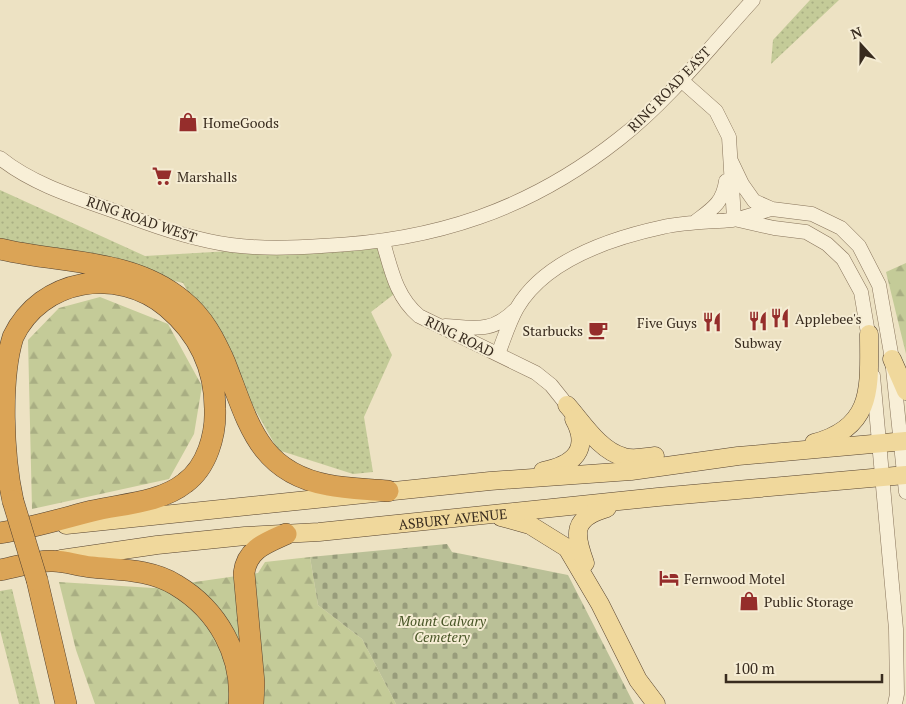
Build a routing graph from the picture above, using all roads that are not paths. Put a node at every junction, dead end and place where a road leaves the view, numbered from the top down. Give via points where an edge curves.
1 (753, 0) edge
2 (681, 80) junction
3 (0, 158) edge
4 (731, 161) junction
5 (772, 209) junction
6 (734, 219) junction
7 (695, 222) junction
8 (383, 242) junction
9 (0, 250) edge
10 (518, 308) junction
11 (437, 325) junction
12 (869, 334) junction
13 (498, 354) junction
14 (892, 359) junction
15 (906, 392) edge
16 (567, 406) junction
17 (904, 441) edge
18 (879, 443) junction
19 (790, 451) junction
20 (712, 460) junction
21 (0, 463) edge
22 (882, 478) junction
23 (490, 481) junction
24 (905, 481) edge
25 (388, 492) junction
26 (13, 497) junction
27 (631, 501) junction
28 (494, 515) junction
29 (36, 528) junction
30 (0, 534) edge
31 (286, 534) junction
32 (52, 560) junction
33 (0, 570) edge
34 (40, 589) junction
35 (600, 604) junction
36 (901, 682) edge
37 (66, 704) edge
38 (81, 704) edge
39 (239, 704) edge
40 (253, 704) edge
41 (656, 704) edge
42 (895, 704) edge

1 - 2 street, RING ROAD EAST
2 - 4 street via 716,111 729,138
2 - 8 street, RING ROAD EAST via 647,116 619,139 545,188 467,222
3 - 8 street, RING ROAD WEST via 34,180 193,238 232,245 287,248
4 - 5 street via 754,201
4 - 6 street
4 - 7 street via 721,201
5 - 6 street
5 - 14 street via 812,214 841,228 859,246 879,285
6 - 7 street
6 - 12 street via 806,232 827,244 843,258 861,292
7 - 10 street via 615,240 570,261 541,280
8 - 11 street, RING ROAD via 401,296 409,308
9 - 25 highway via 131,272 155,281 184,301 205,324 252,432 274,461 307,480
10 - 11 street via 497,325 486,328
10 - 13 street
11 - 13 street, RING ROAD
12 - 18 street
12 - 19 main road via 869,387 856,418 842,433
13 - 16 street, RING ROAD via 536,373 551,385
14 - 15 main road
14 - 17 street
16 - 20 main road via 616,455 634,458 682,454
16 - 23 main road via 582,436 580,449 572,460 558,468
17 - 18 main road
17 - 24 street
18 - 19 main road
18 - 22 street
19 - 20 main road
20 - 23 main road via 612,472
21 - 26 highway
22 - 24 main road, ASBURY AVENUE
22 - 27 main road, ASBURY AVENUE
22 - 36 street
23 - 25 main road
25 - 29 main road
26 - 29 highway via 2,422 2,386 7,352 24,319 37,304 55,292 85,283 125,286 166,306 190,330 212,377 216,417 212,438 200,467 184,484 168,493 62,518
26 - 34 highway, bridge
27 - 28 main road, ASBURY AVENUE
27 - 35 main road via 590,514 581,521 577,541
28 - 31 main road, ASBURY AVENUE
28 - 35 main road via 530,525 568,548
29 - 30 highway
31 - 32 main road, ASBURY AVENUE via 157,545
31 - 40 highway via 259,546 245,564
32 - 33 highway, ASBURY AVENUE
32 - 39 highway via 128,570 176,584 212,616 224,632 236,664
34 - 37 highway
34 - 38 highway via 61,637
35 - 41 main road via 638,680
36 - 42 street

